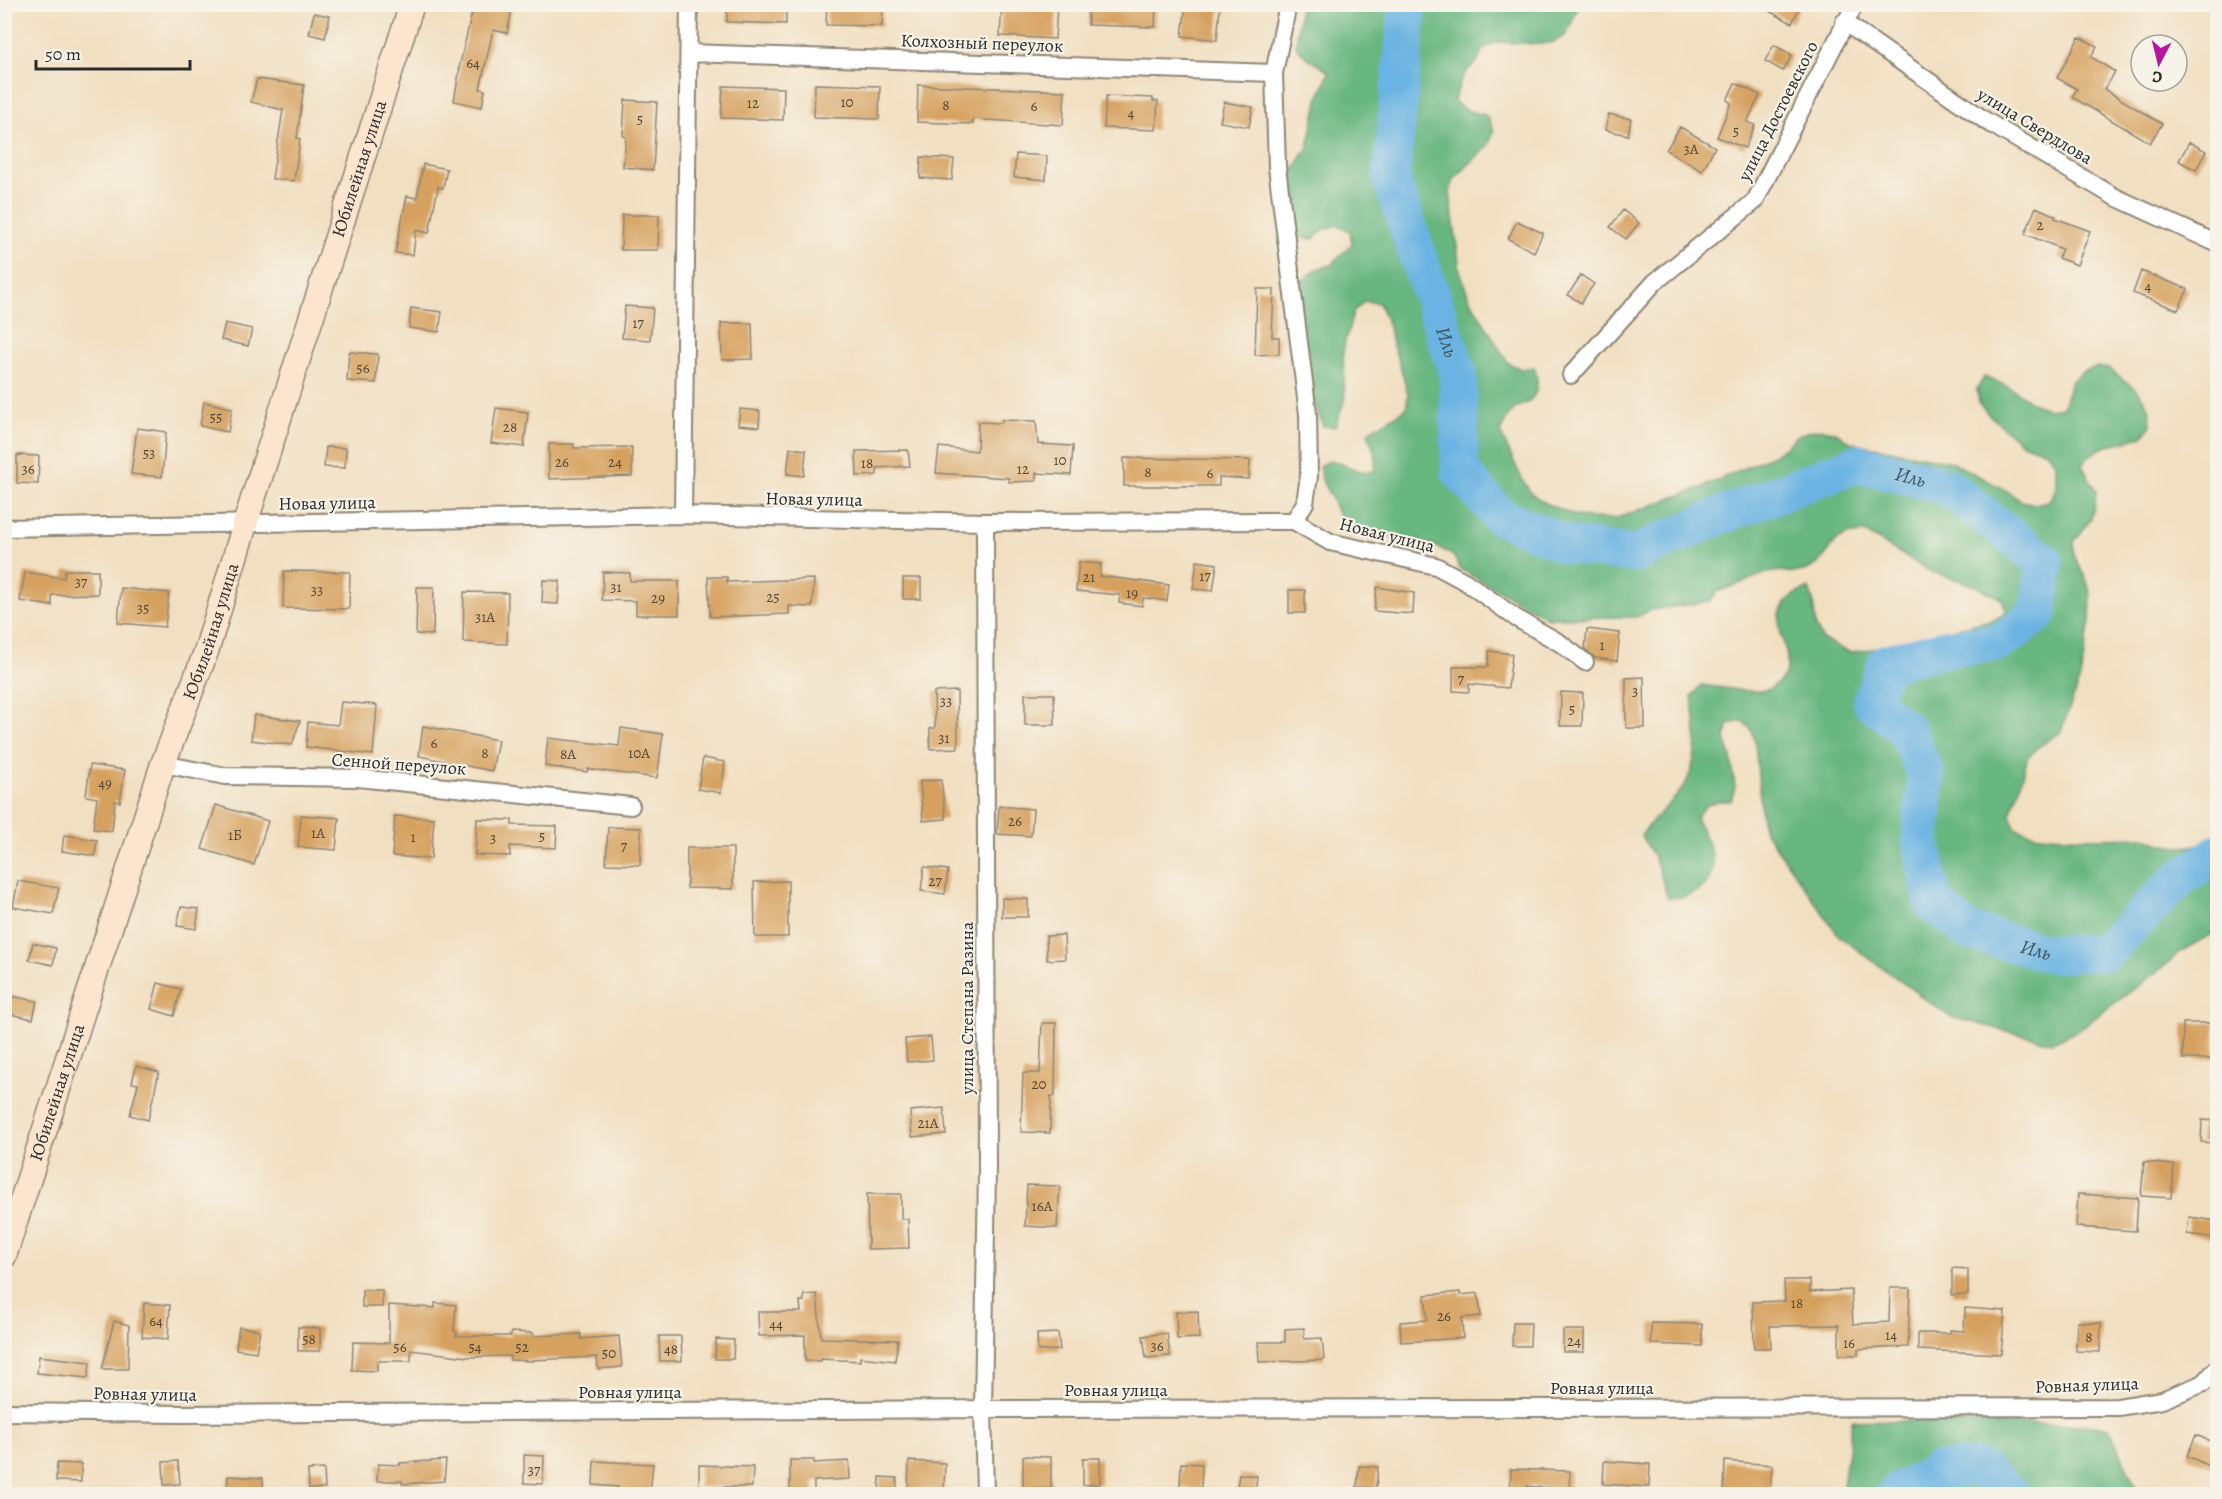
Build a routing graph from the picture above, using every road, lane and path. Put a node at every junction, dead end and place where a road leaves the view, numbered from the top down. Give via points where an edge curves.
1 (412, 4) edge
2 (689, 4) edge
3 (1288, 4) edge
4 (1855, 4) edge
5 (1844, 22) junction
6 (689, 53) junction
7 (1274, 73) junction
8 (2217, 244) edge
9 (1571, 375) dead end
10 (682, 515) junction
11 (1294, 521) junction
12 (985, 522) junction
13 (245, 524) junction
14 (4, 528) edge
15 (1585, 662) dead end
16 (163, 764) junction
17 (631, 806) dead end
18 (4, 1256) edge
19 (2217, 1367) edge
20 (983, 1409) junction
21 (4, 1412) edge
22 (984, 1494) edge

1 - 13 street, Юбилейная улица
2 - 6 street
3 - 7 street
4 - 5 street, улица Достоевского
5 - 8 street, улица Свердлова via 1986,121 2115,197
5 - 9 street, улица Достоевского via 1755,201 1654,282
6 - 7 street, Колхозный переулок
6 - 10 street
7 - 11 street via 1276,167 1308,414 1309,476 1305,503
10 - 12 street, Новая улица
10 - 13 street, Новая улица
11 - 12 street, Новая улица
11 - 15 street, Новая улица via 1330,542 1436,566 1467,582
12 - 20 street, улица Степана Разина via 987,1171
13 - 14 street, Новая улица
13 - 16 street, Юбилейная улица via 206,652
16 - 17 street, Сенной переулок via 225,776 358,778
16 - 18 street, Юбилейная улица
19 - 20 street, Ровная улица via 2204,1383 2162,1400 2118,1407
20 - 21 street, Ровная улица
20 - 22 street, улица Степана Разина

